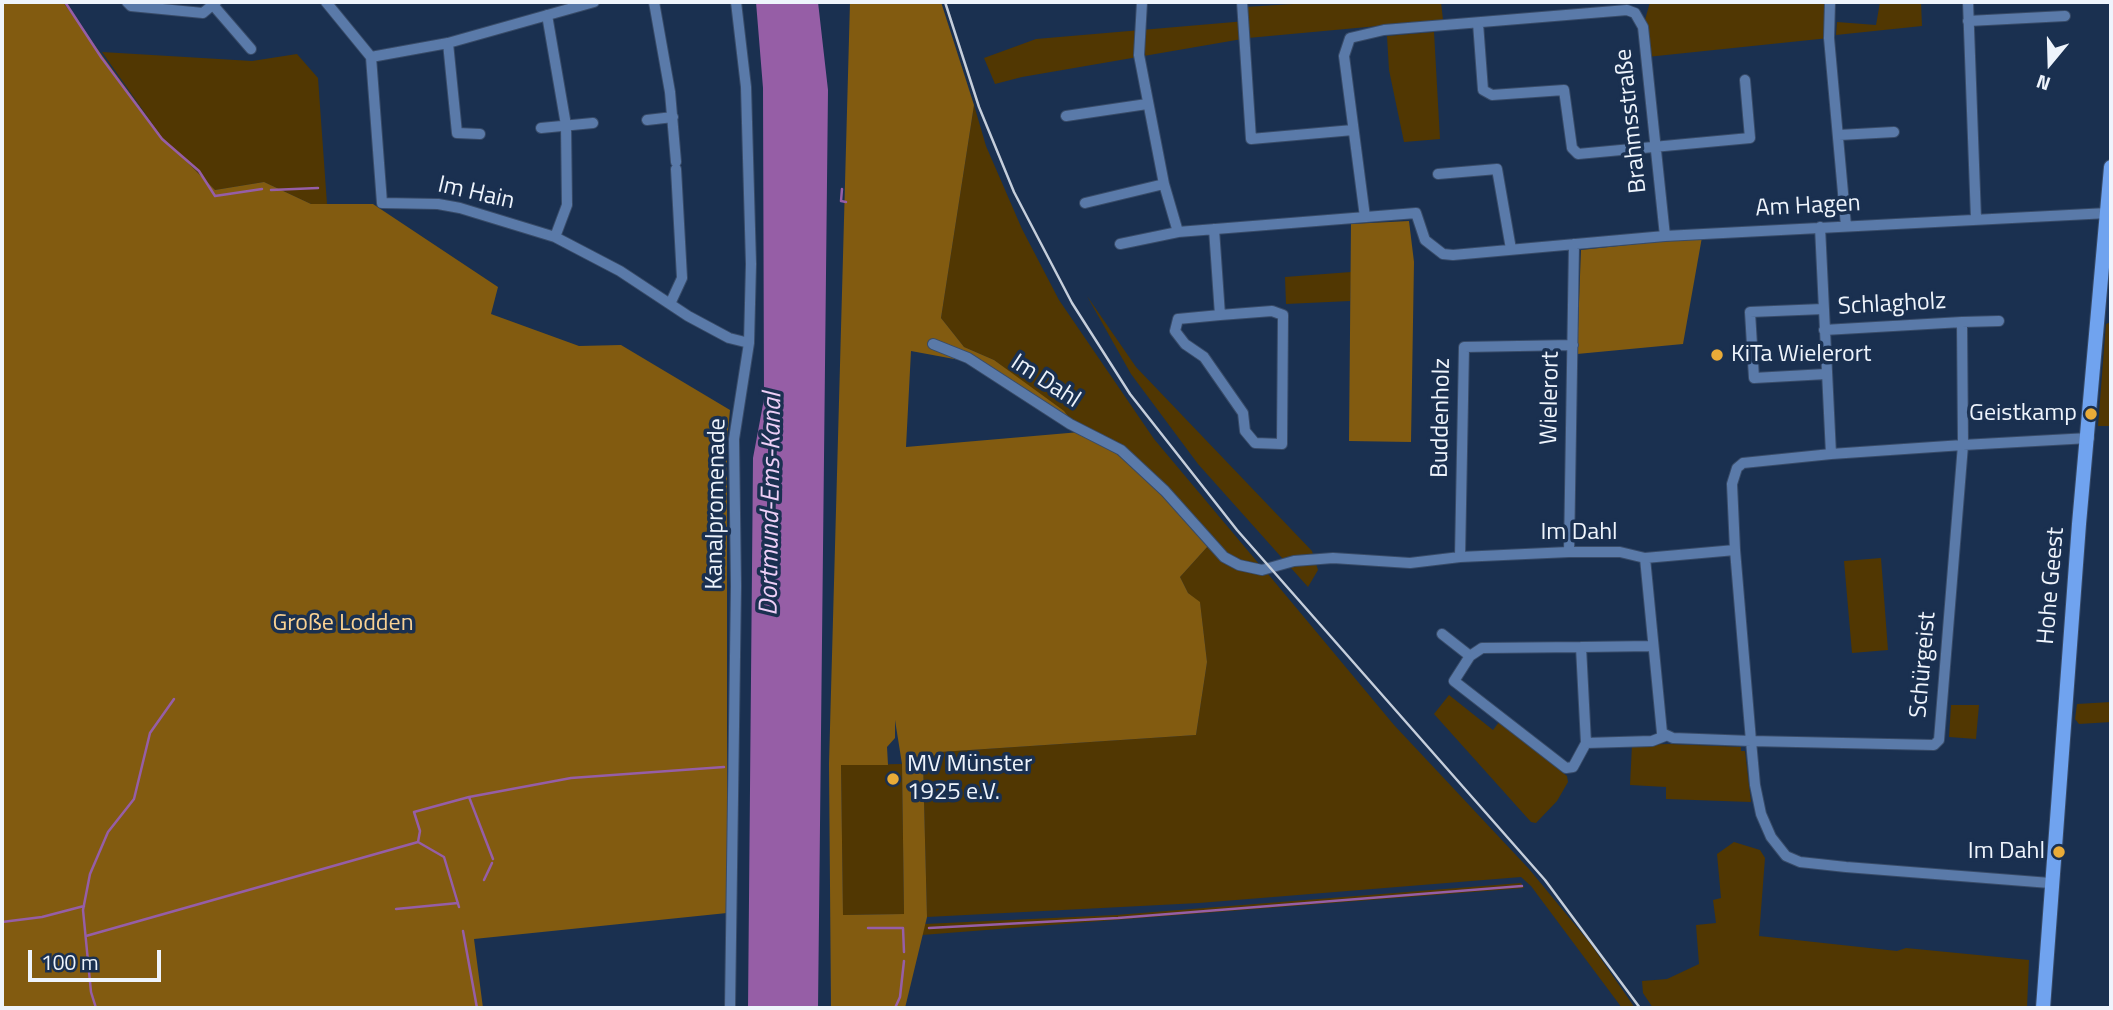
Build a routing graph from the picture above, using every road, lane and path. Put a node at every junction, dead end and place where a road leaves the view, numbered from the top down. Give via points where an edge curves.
1 (127, 2) edge
2 (326, 2) edge
3 (594, 2) edge
4 (654, 2) edge
5 (736, 2) edge
6 (1142, 2) edge
7 (1241, 2) edge
8 (1830, 2) edge
9 (1968, 2) edge
10 (215, 3) edge
11 (160, 5) edge
12 (565, 6) edge
13 (547, 15) junction
14 (2065, 16) dead end
15 (1968, 21) junction
16 (1478, 23) junction
17 (448, 43) junction
18 (251, 49) dead end
19 (371, 57) junction
20 (1745, 80) dead end
21 (1147, 104) junction
22 (1066, 116) dead end
23 (673, 117) junction
24 (647, 120) dead end
25 (593, 123) dead end
26 (566, 125) junction
27 (541, 128) dead end
28 (1353, 130) junction
29 (1894, 132) dead end
30 (480, 134) dead end
31 (1839, 135) junction
32 (1657, 146) junction
33 (2111, 167) edge
34 (1437, 174) dead end
35 (1164, 184) junction
36 (1086, 203) dead end
37 (2108, 213) junction
38 (1365, 217) junction
39 (1976, 219) junction
40 (1846, 226) junction
41 (1820, 227) junction
42 (1214, 229) junction
43 (1178, 232) junction
44 (1665, 236) junction
45 (555, 237) junction
46 (1121, 244) dead end
47 (1574, 244) junction
48 (1511, 249) junction
49 (670, 304) junction
50 (1823, 309) junction
51 (1220, 315) junction
52 (1998, 321) dead end
53 (1962, 322) junction
54 (1824, 330) junction
55 (749, 343) junction
56 (933, 344) dead end
57 (1573, 345) junction
58 (1826, 374) junction
59 (2089, 438) junction
60 (1963, 445) junction
61 (1830, 454) junction
62 (1735, 550) junction
63 (1569, 552) junction
64 (1460, 557) junction
65 (1645, 558) junction
66 (1442, 634) dead end
67 (1653, 646) junction
68 (1581, 647) junction
69 (1470, 656) junction
70 (1665, 736) junction
71 (1751, 741) junction
72 (1586, 743) junction
73 (2050, 883) junction
74 (730, 1008) edge
75 (2043, 1008) edge

1 - 11 street via 131,6
2 - 19 street
3 - 12 street
4 - 23 street
5 - 55 street, Kanalpromenade via 750,165
6 - 21 street via 1138,50
7 - 28 street via 1251,139
8 - 31 street
9 - 15 street
10 - 11 street via 203,13
10 - 18 street
12 - 13 street
13 - 17 street
13 - 26 street
14 - 15 street
15 - 39 street
16 - 28 street via 1384,30 1350,38 1344,56
16 - 32 street, Brahmsstraße via 1635,13 1643,27
16 - 32 street via 1483,90 1487,93 1564,90 1574,152
17 - 19 street
17 - 30 street via 457,133
19 - 45 street, Im Hain via 382,203 460,208
20 - 32 street via 1750,138
21 - 22 street
21 - 35 street
23 - 24 street
23 - 49 street via 682,278
25 - 26 street
26 - 27 street
26 - 45 street via 567,205
28 - 38 street
29 - 31 street
31 - 40 street
32 - 44 street, Brahmsstraße
33 - 37 street, Hohe Geest
34 - 48 street via 1497,169
35 - 36 street
35 - 43 street
37 - 39 street, Am Hagen
37 - 59 street, Hohe Geest
38 - 42 street, Am Hagen
38 - 48 street, Am Hagen via 1416,213 1425,240 1443,254
39 - 40 street, Am Hagen
40 - 41 street, Am Hagen
41 - 44 street, Am Hagen
41 - 50 street, Schlagholz
42 - 43 street, Am Hagen
42 - 51 street
43 - 46 street, Am Hagen
44 - 47 street, Am Hagen
45 - 49 street, Im Hain
47 - 48 street, Am Hagen
47 - 57 street, Wielerort
49 - 55 street, Im Hain via 729,338
50 - 54 street, Schlagholz
50 - 58 street, Schlagholz via 1750,312 1754,378
51 - 51 street via 1178,319 1175,331 1204,357 1243,413 1245,431 1255,443 1282,444 1283,315 1272,311
52 - 53 street, Schlagholz
53 - 54 street, Schlagholz
53 - 60 street, Schlagholz
54 - 58 street, Schlagholz
55 - 74 street, Kanalpromenade via 734,439
56 - 64 street, Im Dahl via 968,358 1070,424 1121,450 1224,557 1239,565 1262,570 1294,561 1334,558 1410,563
57 - 63 street, Wielerort
57 - 64 street, Buddenholz via 1464,347
58 - 61 street, Schlagholz
59 - 60 street
59 - 73 street, Hohe Geest
60 - 61 street
60 - 71 street, Schürgeist via 1937,744
61 - 62 street via 1743,463 1737,468 1732,484
62 - 65 street
62 - 71 street
63 - 64 street, Im Dahl
63 - 65 street, Im Dahl via 1620,552
65 - 67 street, Im Dahl
66 - 69 street
67 - 68 street
67 - 70 street, Im Dahl
68 - 69 street via 1482,648
68 - 72 street
69 - 72 street via 1454,681 1566,768 1573,767
70 - 71 street
70 - 72 street via 1652,741
71 - 73 street via 1761,814 1786,856 1846,867
73 - 75 street, Hohe Geest

